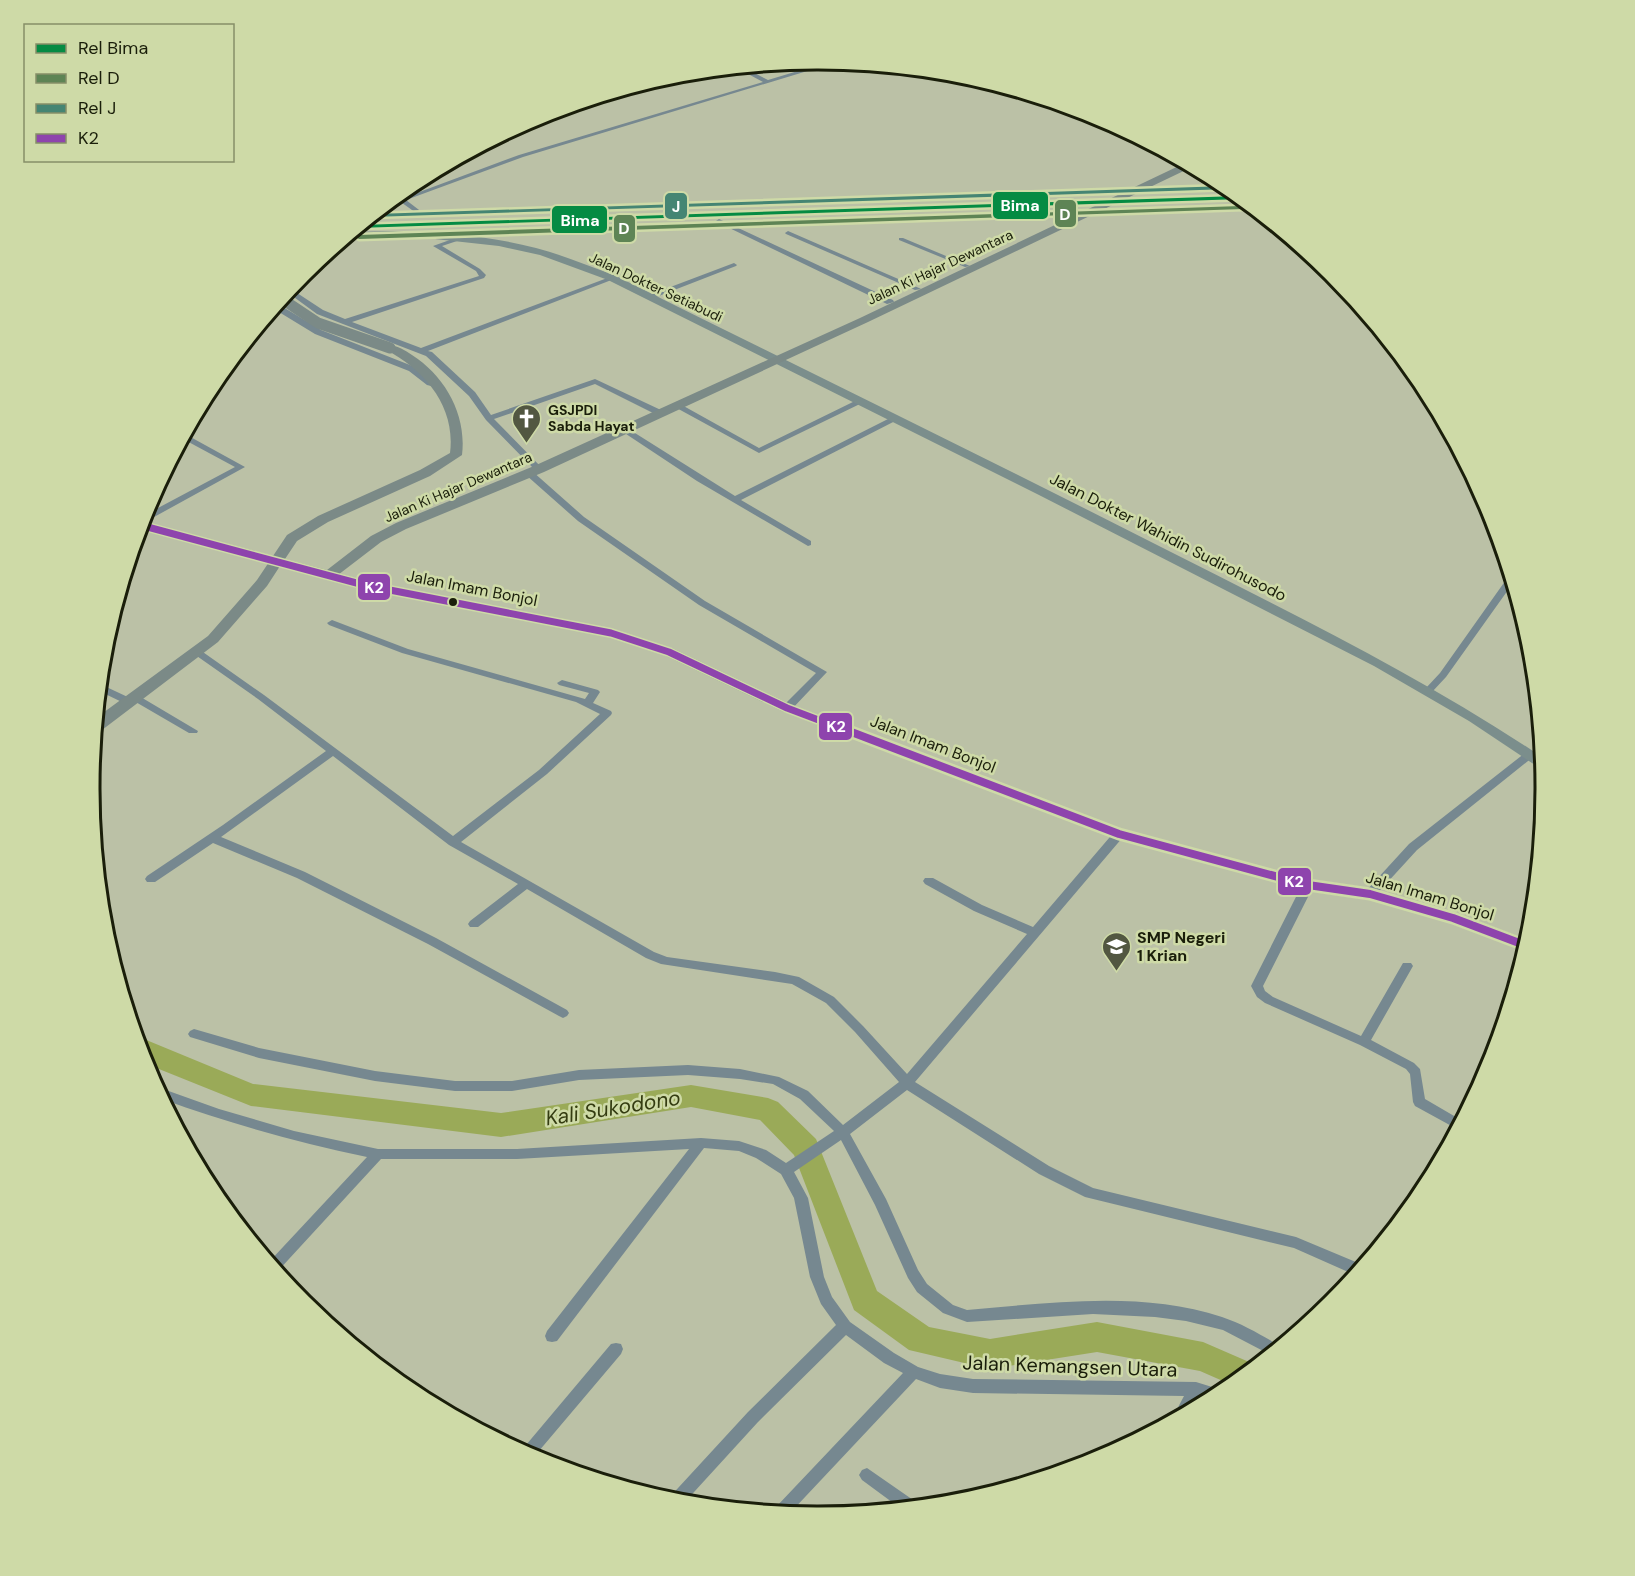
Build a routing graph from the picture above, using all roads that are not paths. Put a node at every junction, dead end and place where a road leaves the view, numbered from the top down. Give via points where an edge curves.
1 (806, 71) edge
2 (752, 74) edge
3 (768, 82) junction
4 (1173, 165) edge
5 (1179, 169) edge
6 (413, 196) edge
7 (404, 202) edge
8 (421, 214) dead end
9 (718, 221) dead end
10 (788, 233) dead end
11 (361, 235) edge
12 (461, 238) junction
13 (901, 239) dead end
14 (734, 265) dead end
15 (968, 266) junction
16 (612, 278) junction
17 (917, 289) junction
18 (648, 297) junction
19 (290, 302) edge
20 (890, 302) junction
21 (288, 304) edge
22 (289, 304) edge
23 (343, 322) junction
24 (423, 350) junction
25 (771, 358) junction
26 (442, 395) junction
27 (860, 402) junction
28 (677, 406) junction
29 (660, 412) junction
30 (489, 418) junction
31 (895, 419) junction
32 (624, 430) junction
33 (191, 439) edge
34 (534, 471) junction
35 (736, 499) junction
36 (154, 516) edge
37 (150, 526) edge
38 (808, 543) dead end
39 (277, 561) junction
40 (329, 575) junction
41 (1506, 586) edge
42 (332, 622) dead end
43 (197, 652) junction
44 (562, 683) dead end
45 (107, 690) edge
46 (1429, 690) junction
47 (133, 700) junction
48 (591, 700) junction
49 (787, 708) junction
50 (104, 721) edge
51 (193, 731) dead end
52 (333, 751) junction
53 (1529, 755) junction
54 (1534, 758) edge
55 (1119, 834) junction
56 (212, 838) junction
57 (453, 842) junction
58 (150, 879) dead end
59 (929, 881) dead end
60 (526, 884) junction
61 (1308, 885) junction
62 (1370, 894) junction
63 (474, 924) dead end
64 (1036, 933) junction
65 (1518, 942) edge
66 (1407, 966) dead end
67 (563, 1013) dead end
68 (194, 1034) dead end
69 (1364, 1042) junction
70 (907, 1083) junction
71 (170, 1097) edge
72 (1452, 1121) edge
73 (838, 1135) junction
74 (701, 1143) junction
75 (378, 1154) junction
76 (790, 1167) junction
77 (278, 1261) edge
78 (1351, 1267) edge
79 (845, 1326) junction
80 (552, 1336) dead end
81 (1268, 1346) edge
82 (616, 1349) dead end
83 (914, 1371) junction
84 (1196, 1389) junction
85 (1205, 1391) edge
86 (1189, 1401) edge
87 (533, 1447) edge
88 (867, 1476) dead end
89 (683, 1493) edge
90 (901, 1500) edge
91 (788, 1505) edge

1 - 3 street
2 - 3 street
3 - 6 street via 521,156
4 - 15 main road, Jalan Ki Hajar Dewantara
5 - 25 main road, Jalan Ki Hajar Dewantara via 864,320
7 - 8 street
9 - 20 street
10 - 17 street
11 - 12 main road, Jalan Dokter Setiabudi
12 - 16 main road, Jalan Dokter Setiabudi via 560,258
12 - 23 street via 436,246 478,270 482,277
13 - 15 street
14 - 18 street
15 - 17 main road, Jalan Ki Hajar Dewantara
16 - 18 main road, Jalan Dokter Setiabudi
16 - 24 street
17 - 20 main road, Jalan Ki Hajar Dewantara
18 - 25 main road, Jalan Dokter Setiabudi
19 - 23 street
20 - 25 main road, Jalan Ki Hajar Dewantara
21 - 26 street via 318,332 412,369
22 - 26 main road, bridge via 318,323 390,348 419,365
23 - 24 street
24 - 30 street via 472,394
25 - 27 main road, Jalan Dokter Wahidin Sudirohusodo
25 - 28 main road, Jalan Ki Hajar Dewantara
26 - 39 main road via 459,436 456,455 314,524 292,538
27 - 28 street via 760,451
27 - 31 main road, Jalan Dokter Wahidin Sudirohusodo
28 - 29 main road, Jalan Ki Hajar Dewantara
29 - 30 street via 595,381
29 - 32 main road, Jalan Ki Hajar Dewantara
30 - 34 street
31 - 35 street
31 - 46 main road, Jalan Dokter Wahidin Sudirohusodo
32 - 34 main road, Jalan Ki Hajar Dewantara
32 - 35 street
33 - 36 street via 241,466
34 - 40 main road, Jalan Ki Hajar Dewantara via 376,539
34 - 49 street via 581,519 702,603 822,672
35 - 38 street
37 - 39 main road
39 - 40 main road
39 - 43 main road via 235,616
40 - 49 main road, Jalan Imam Bonjol via 611,633 669,652
41 - 46 street
42 - 48 street via 423,657
43 - 47 main road
43 - 52 street
44 - 48 street via 595,692
45 - 47 street
46 - 53 main road, Jalan Dokter Wahidin Sudirohusodo
47 - 50 main road
47 - 51 street
48 - 57 street via 606,715 543,772
49 - 55 main road, Jalan Imam Bonjol
52 - 56 street
52 - 57 street
53 - 54 main road, Jalan Dokter Wahidin Sudirohusodo
53 - 62 street via 1413,847
55 - 61 main road, Jalan Imam Bonjol
55 - 64 street
56 - 58 street
56 - 67 street via 302,875
57 - 60 street
59 - 64 street via 969,904
60 - 63 street
60 - 70 street via 665,961 776,976 805,985 830,1000
61 - 62 main road, Jalan Imam Bonjol
61 - 69 street via 1258,990 1269,1000
62 - 65 main road, Jalan Imam Bonjol
64 - 70 street
66 - 69 street
68 - 73 street via 259,1053 375,1076 455,1086 512,1086 579,1075 688,1070 740,1074 775,1080 804,1095
69 - 72 street via 1410,1066 1416,1072 1419,1102
70 - 73 street
70 - 78 street via 1044,1170 1090,1193 1287,1240
71 - 75 street, Jalan Kemangsen Utara via 294,1136
73 - 76 street
73 - 81 street via 881,1203 913,1274 932,1298 955,1314 1084,1307 1165,1312 1218,1322
74 - 75 street, Jalan Kemangsen Utara via 517,1154
74 - 76 street, Jalan Kemangsen Utara via 739,1146
74 - 80 street
75 - 77 street
76 - 79 street, Jalan Kemangsen Utara via 801,1198 818,1277 826,1300
79 - 83 street, Jalan Kemangsen Utara
79 - 89 street
82 - 87 street
83 - 84 street, Jalan Kemangsen Utara via 973,1386
83 - 91 street
84 - 85 street, Jalan Kemangsen Utara
84 - 86 street
88 - 90 street

